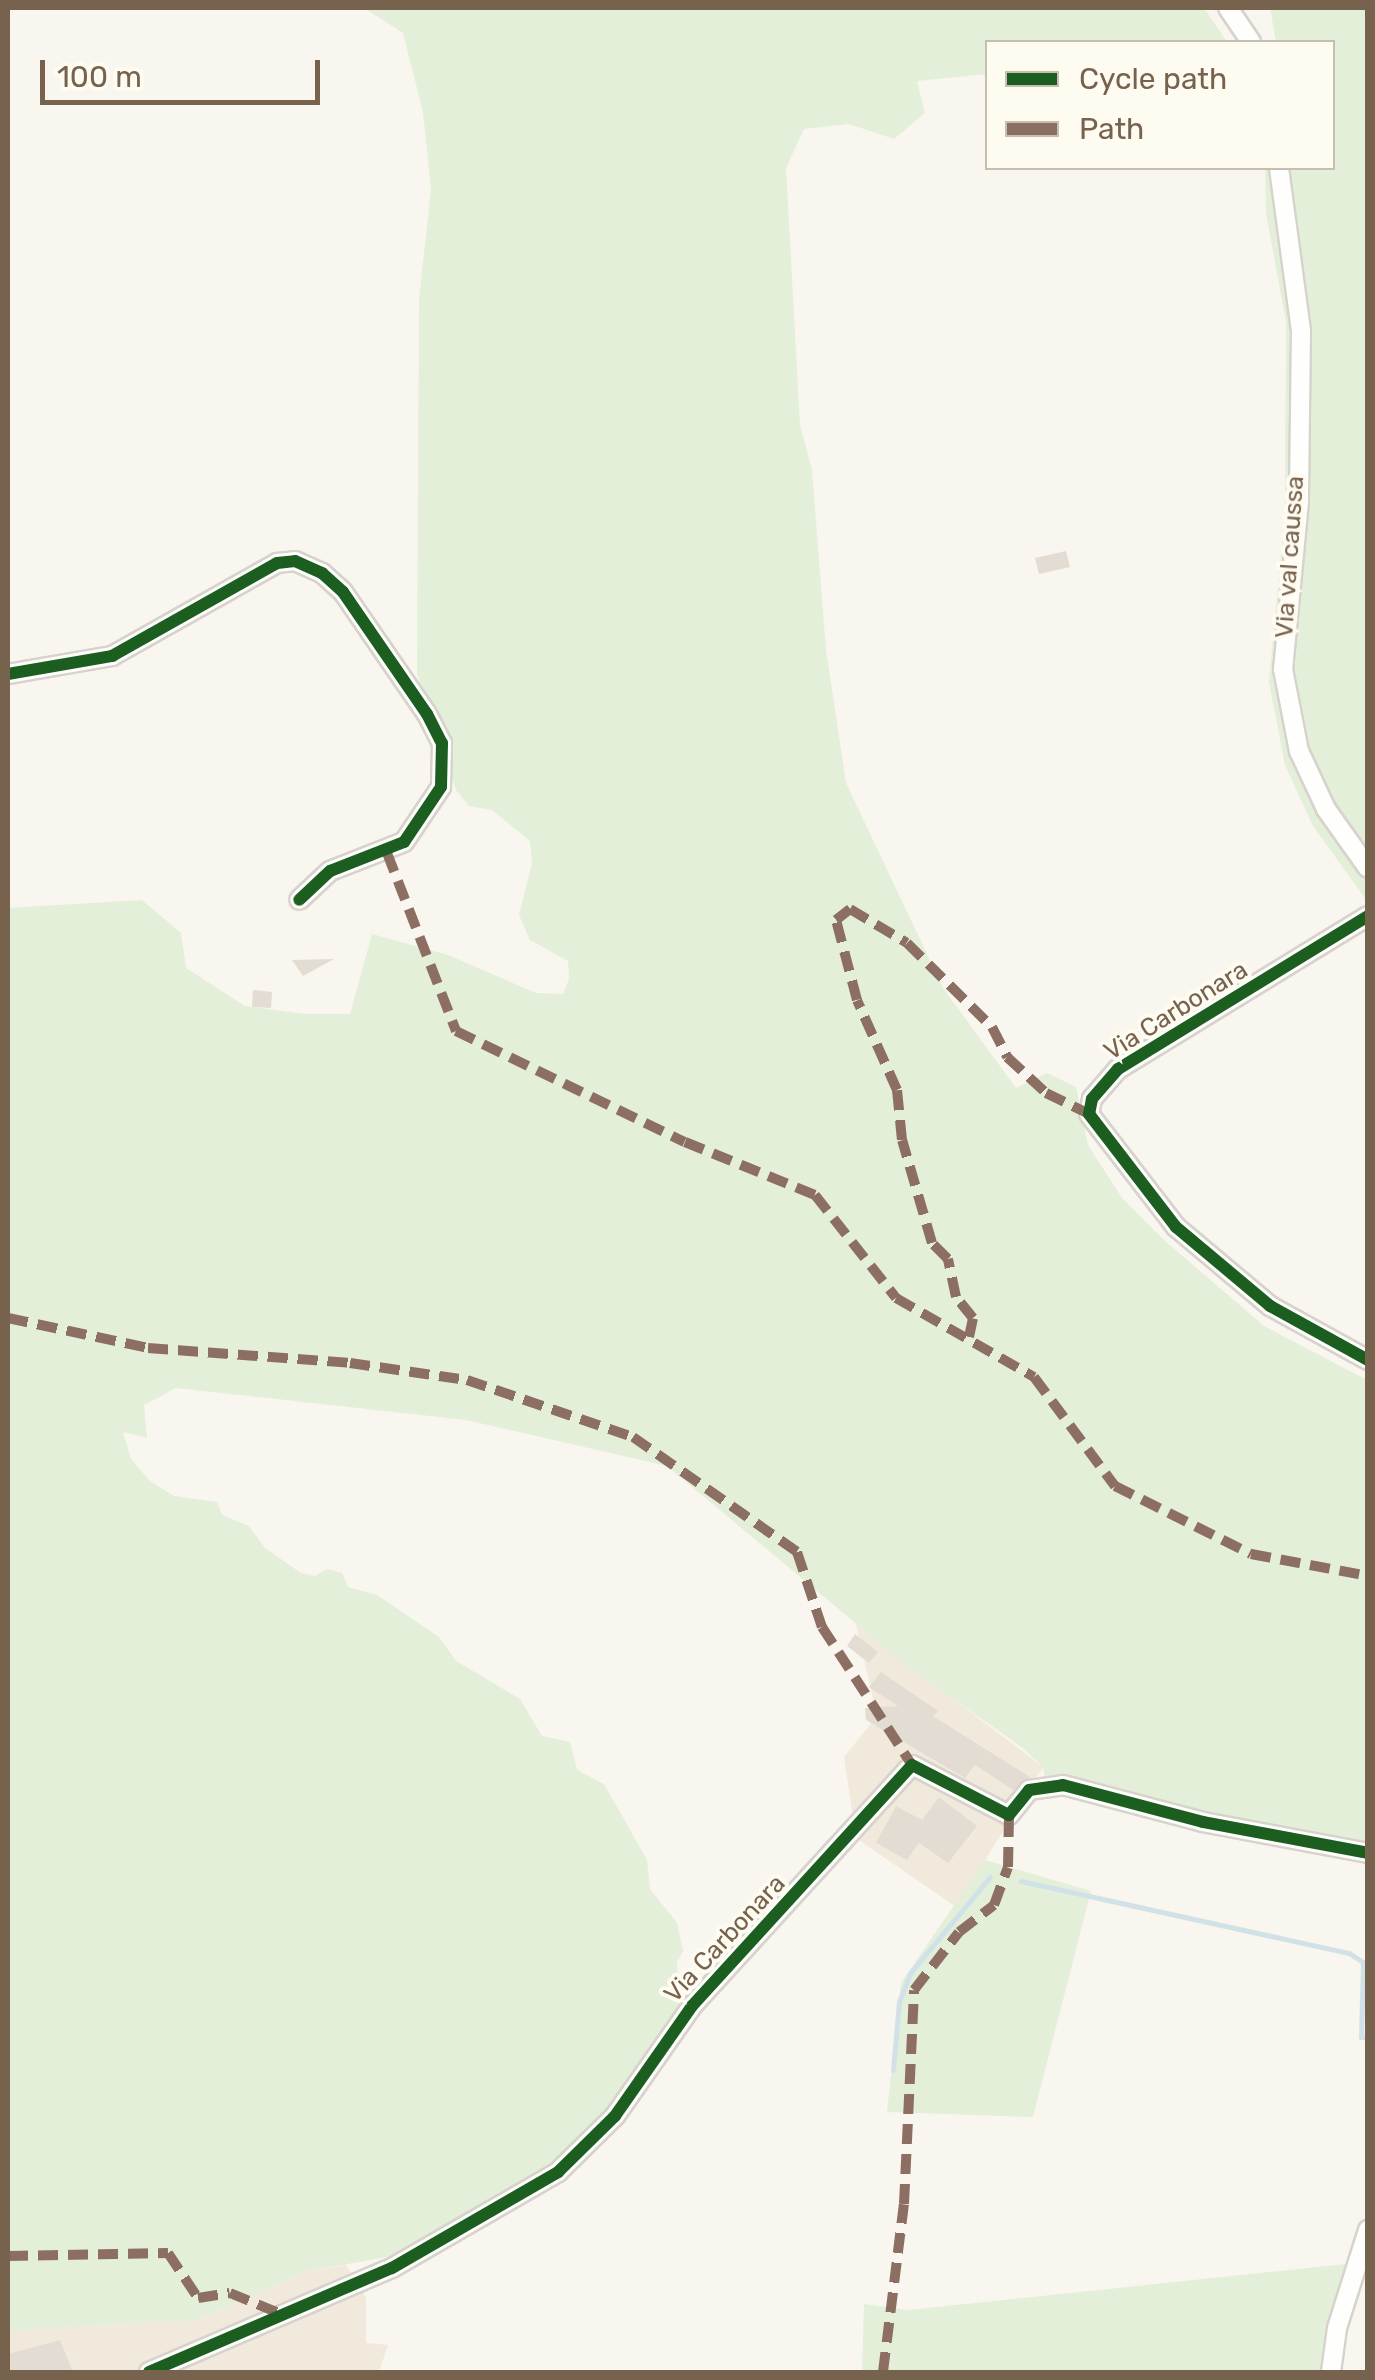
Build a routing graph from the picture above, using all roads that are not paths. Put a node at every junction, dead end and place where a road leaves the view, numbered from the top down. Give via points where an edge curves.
1 (1228, 8) edge
2 (1250, 40) edge
3 (1279, 170) edge
4 (8, 674) edge
5 (1368, 868) edge
6 (298, 900) dead end
7 (1368, 916) edge
8 (1368, 1360) edge
9 (1368, 1854) edge
10 (1368, 2230) edge
11 (149, 2372) edge
12 (1331, 2372) edge

1 - 2 street
3 - 5 street, Via val caussa via 1301,331 1299,501 1283,669 1306,768 1336,828
4 - 6 street via 112,656 277,563 295,561 322,573 343,592 427,714 442,744 441,787 404,842 330,871
7 - 8 street, Via Carbonara via 1118,1069 1088,1114 1176,1227 1270,1306
9 - 11 street, Via Carbonara via 1203,1822 1064,1785 1029,1790 1009,1816 912,1766 692,2006 615,2116 558,2172 392,2268
10 - 12 street via 1337,2328

